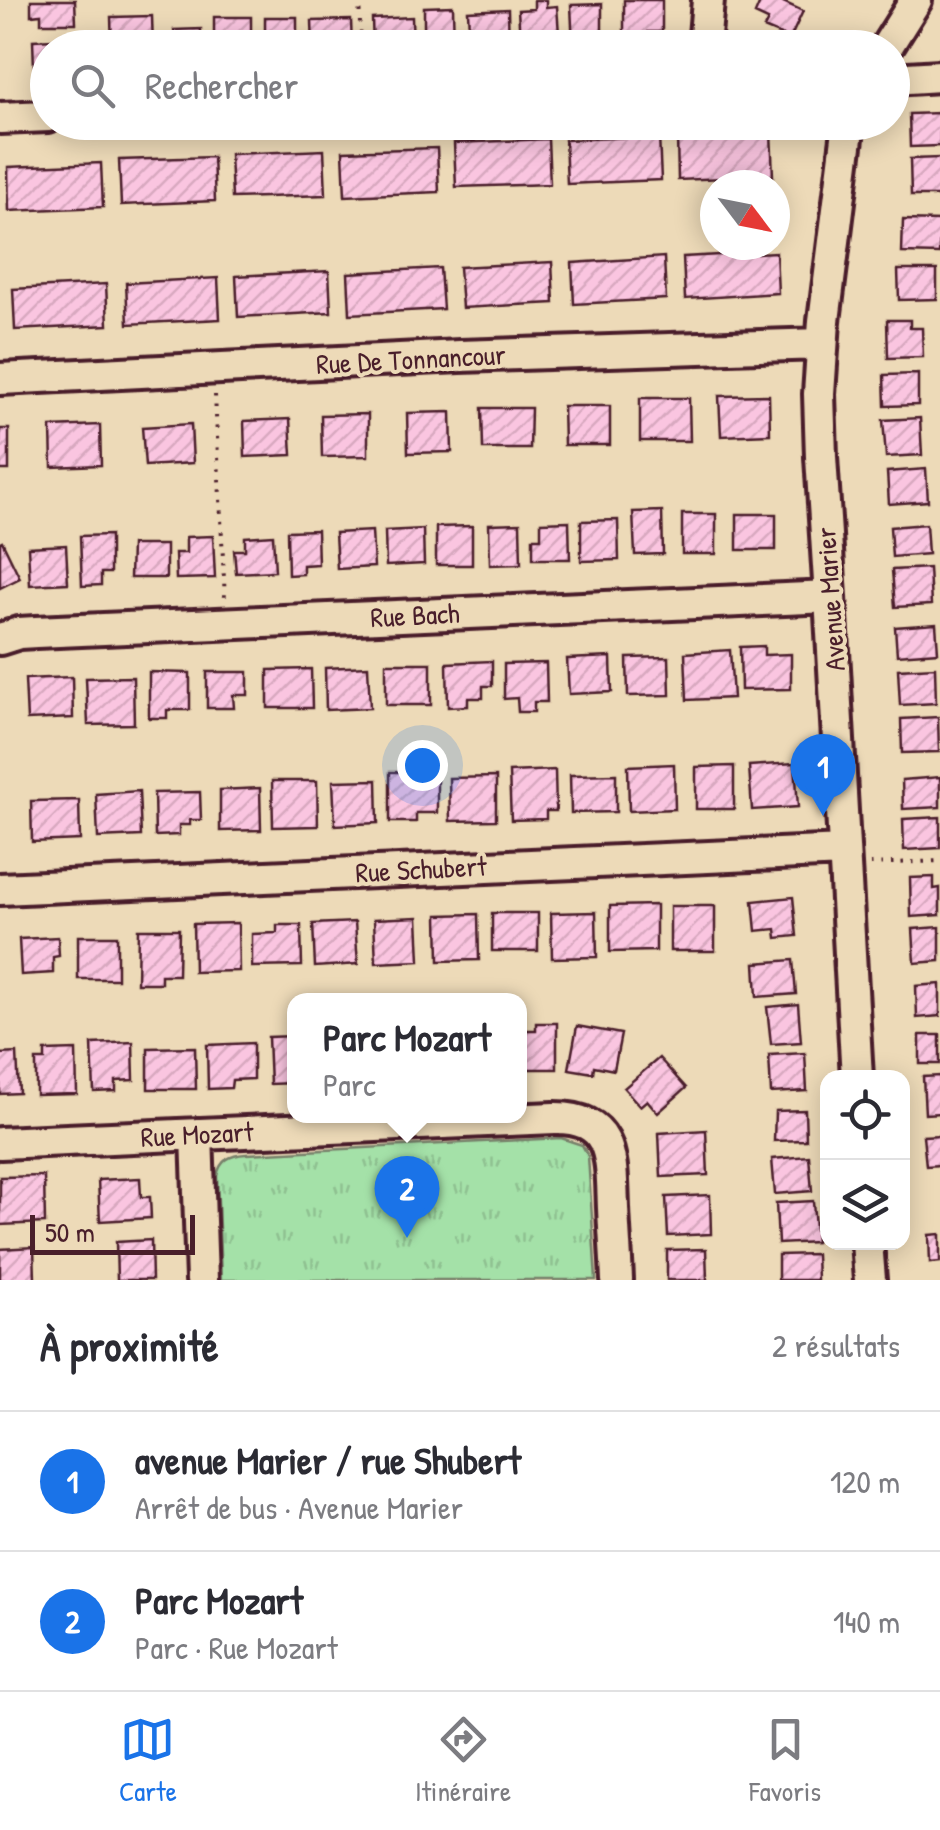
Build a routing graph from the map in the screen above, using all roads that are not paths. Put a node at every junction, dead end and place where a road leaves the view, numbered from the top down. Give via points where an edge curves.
1 (708, 0) edge
2 (916, 0) edge
3 (706, 30) edge
4 (897, 30) edge
5 (940, 76) edge
6 (910, 78) edge
7 (30, 117) edge
8 (0, 118) edge
9 (846, 140) edge
10 (822, 344) junction
11 (0, 379) edge
12 (830, 597) junction
13 (0, 639) edge
14 (843, 851) junction
15 (0, 889) edge
16 (857, 1070) edge
17 (527, 1119) edge
18 (442, 1123) edge
19 (197, 1134) junction
20 (0, 1144) edge
21 (868, 1250) edge
22 (202, 1280) edge
23 (617, 1280) edge
24 (870, 1280) edge

1 - 3 street
2 - 4 street
5 - 6 street
7 - 8 street
9 - 10 street, Avenue Marier
10 - 11 street, Rue De Tonnancour
10 - 12 street, Avenue Marier via 820,458
12 - 13 street, Rue Bach via 36,632
12 - 14 street, Avenue Marier
14 - 15 street, Rue Schubert
14 - 16 street, Avenue Marier
17 - 23 street, Rue Mozart via 577,1119 596,1129 609,1150
18 - 19 street, Rue Mozart
19 - 20 street, Rue Mozart
19 - 22 street
21 - 24 street

